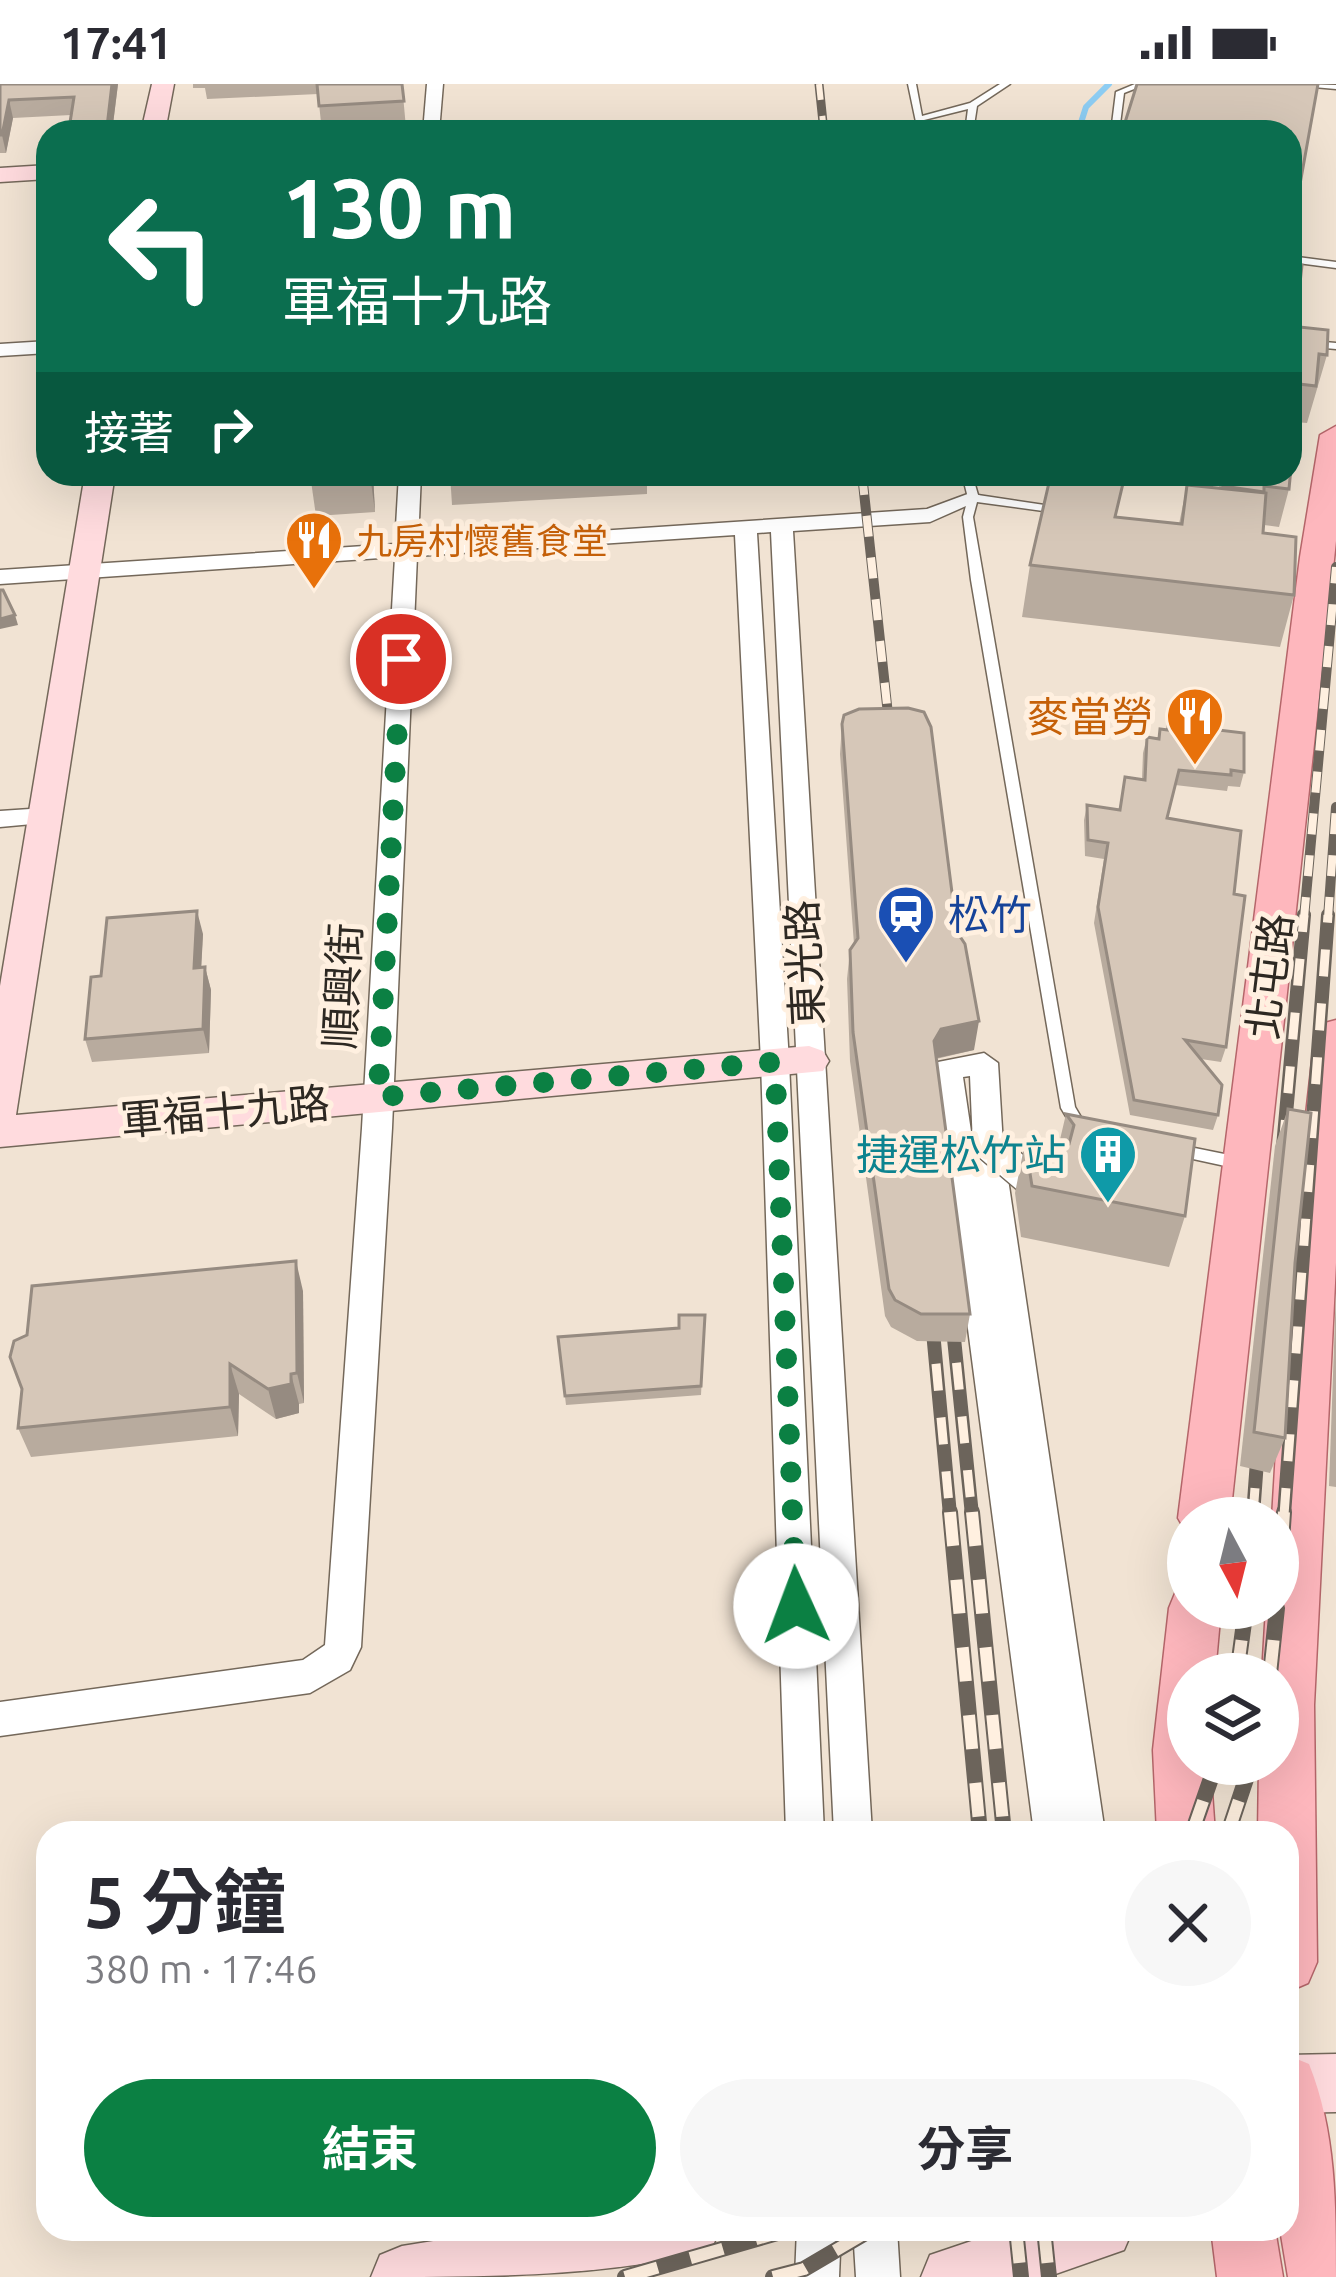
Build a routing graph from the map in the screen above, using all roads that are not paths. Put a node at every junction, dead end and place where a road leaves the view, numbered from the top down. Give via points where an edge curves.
1 (163, 84) edge
2 (435, 84) edge
3 (912, 84) edge
4 (1006, 84) edge
5 (1143, 84) edge
6 (1301, 84) edge
7 (1336, 87) edge
8 (973, 105) junction
9 (156, 120) edge
10 (432, 120) edge
11 (971, 120) edge
12 (1116, 120) edge
13 (36, 173) edge
14 (0, 175) edge
15 (1302, 261) edge
16 (1336, 265) edge
17 (1302, 343) edge
18 (1336, 346) edge
19 (36, 347) edge
20 (0, 350) edge
21 (1336, 435) edge
22 (98, 486) edge
23 (409, 486) edge
24 (970, 486) edge
25 (973, 498) junction
26 (1067, 511) edge
27 (782, 524) junction
28 (746, 526) junction
29 (1321, 539) edge
30 (406, 550) junction
31 (84, 572) junction
32 (0, 577) edge
33 (45, 816) junction
34 (0, 819) edge
35 (1336, 1035) edge
36 (792, 1061) junction
37 (378, 1097) junction
38 (0, 1108) edge
39 (0, 1132) edge
40 (1093, 1134) edge
41 (987, 1140) junction
42 (1160, 1147) edge
43 (1331, 1160) edge
44 (1247, 1164) junction
45 (1043, 1182) edge
46 (1207, 1497) edge
47 (0, 1719) edge
48 (1183, 1785) edge
49 (805, 1821) edge
50 (852, 1821) edge
51 (1051, 1821) edge
52 (1084, 1821) edge
53 (1185, 1821) edge
54 (1287, 1821) edge
55 (1336, 2083) edge
56 (1299, 2085) edge
57 (1299, 2131) edge
58 (1309, 2170) edge
59 (618, 2241) edge
60 (819, 2241) edge
61 (876, 2241) edge
62 (1065, 2241) edge
63 (1245, 2241) edge
64 (402, 2277) edge
65 (818, 2277) edge
66 (878, 2277) edge
67 (952, 2277) edge
68 (1250, 2277) edge
69 (1321, 2277) edge

1 - 9 street
2 - 10 street
3 - 8 lane via 919,120
4 - 8 lane
5 - 12 lane via 1120,92
6 - 7 lane
8 - 11 lane
13 - 14 street
15 - 16 lane
17 - 18 lane
19 - 20 street
21 - 29 main road, 北屯路
22 - 31 street
23 - 30 street, 順興街
24 - 25 lane
25 - 26 lane
25 - 27 street via 930,515
25 - 40 lane via 977,580 1068,1108 1074,1123
27 - 28 street
27 - 36 street, 東光路
28 - 30 street
28 - 36 street, 東光路
29 - 44 main road, 北屯路
30 - 31 street
30 - 37 street, 順興街
31 - 32 street
31 - 33 street
33 - 34 street
33 - 38 street
35 - 43 main road, 北屯路
36 - 37 street, 軍福十九路
36 - 49 street, 東光路
36 - 50 street, 東光路
37 - 39 street, 軍福十九路
37 - 47 street, 順興街 via 337,1658 310,1676
41 - 45 street, bridge
41 - 51 street via 984,1063 948,1069
41 - 52 street
42 - 44 lane
43 - 54 main road, 北屯路 via 1309,1300
44 - 46 main road, 北屯路
48 - 53 main road
55 - 56 street
57 - 58 main road
58 - 69 main road
59 - 64 street
60 - 65 street
61 - 66 street
62 - 67 street
63 - 68 main road

